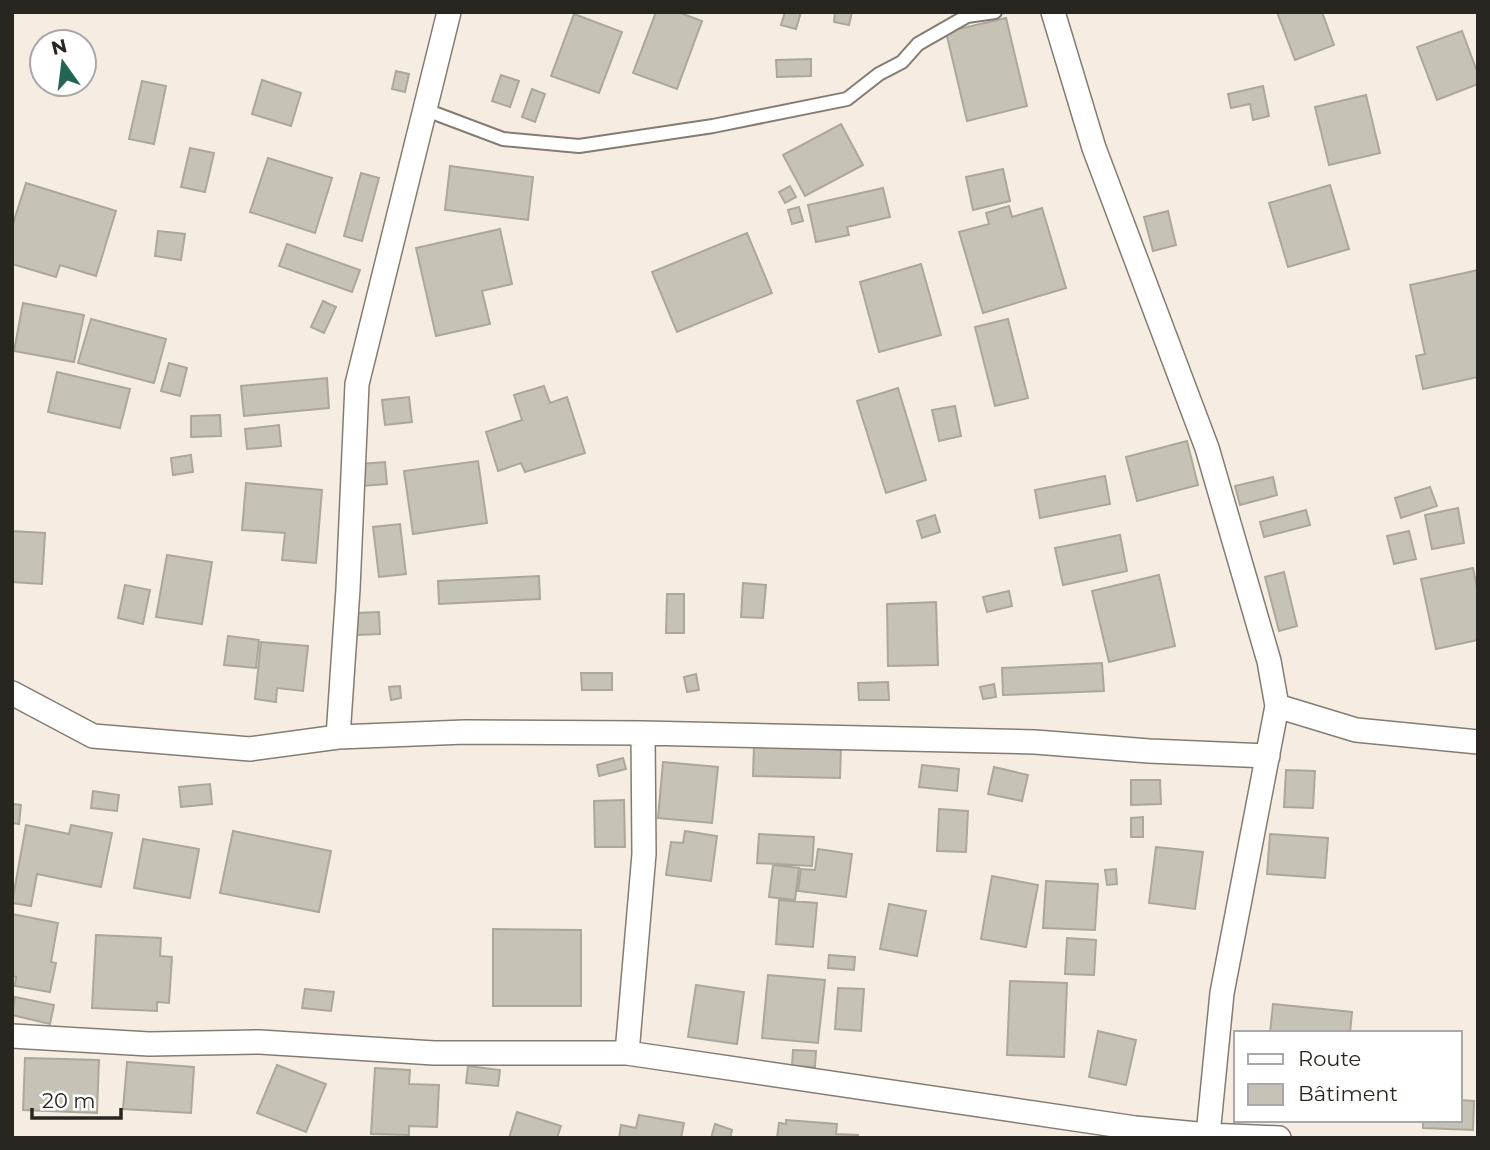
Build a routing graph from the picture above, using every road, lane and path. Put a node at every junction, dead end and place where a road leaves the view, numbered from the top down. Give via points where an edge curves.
1 (449, 12) edge
2 (995, 12) edge
3 (1050, 14) edge
4 (426, 110) junction
5 (12, 693) edge
6 (1277, 706) junction
7 (643, 733) junction
8 (338, 737) junction
9 (1478, 742) edge
10 (1268, 757) junction
11 (12, 1036) edge
12 (627, 1054) junction
13 (1134, 1133) edge
14 (1208, 1135) junction
15 (1279, 1138) edge

1 - 4 street
2 - 4 lane via 967,16 928,38 902,62 847,99 713,126 579,146 503,139
3 - 6 street via 1094,148 1207,448 1269,661
4 - 8 street via 357,384
5 - 8 street via 93,736 250,749
6 - 9 street via 1356,730
6 - 10 street
7 - 8 street
7 - 10 street via 1035,742
7 - 12 street via 644,854
10 - 14 street via 1223,993
11 - 12 street via 149,1044 260,1042 434,1053
12 - 13 street
13 - 14 street
14 - 15 street

